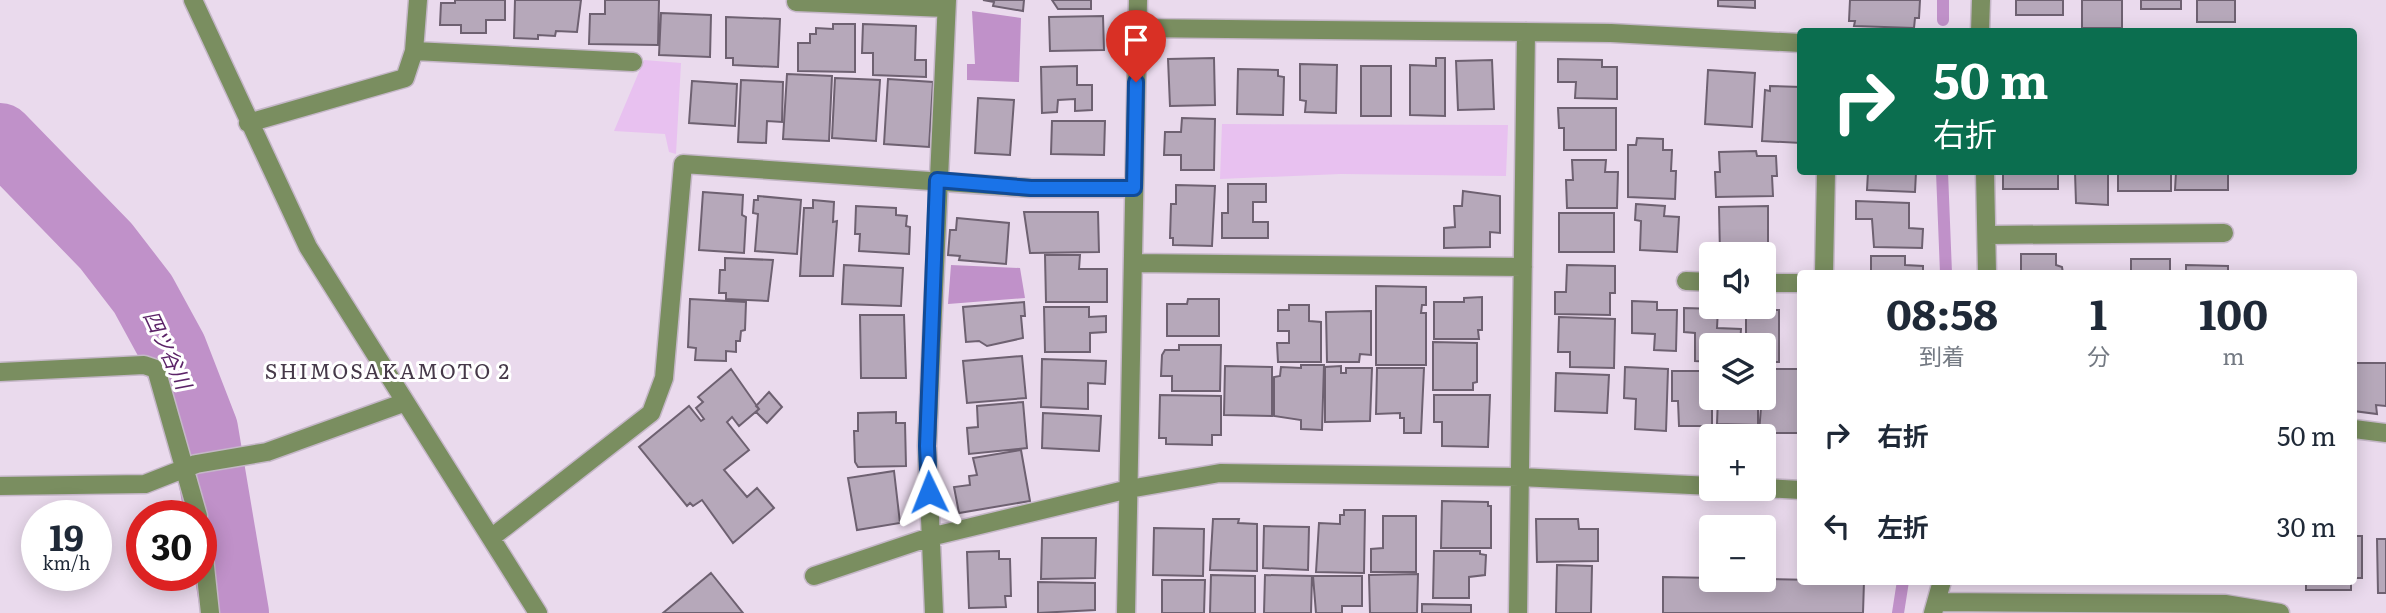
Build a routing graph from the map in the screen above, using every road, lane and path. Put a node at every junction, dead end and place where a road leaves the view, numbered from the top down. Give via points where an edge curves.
1 (193, 0) edge
2 (418, 0) edge
3 (1138, 0) edge
4 (1981, 0) edge
5 (796, 2) dead end
6 (946, 4) edge
7 (1137, 28) junction
8 (1980, 28) edge
9 (1526, 32) junction
10 (1797, 43) edge
11 (414, 51) junction
12 (634, 62) dead end
13 (248, 123) junction
14 (1826, 175) edge
15 (1985, 175) edge
16 (937, 180) junction
17 (1134, 188) junction
18 (2224, 233) dead end
19 (1988, 235) junction
20 (1133, 263) junction
21 (1523, 267) junction
22 (1825, 270) edge
23 (1987, 270) edge
24 (1686, 281) dead end
25 (1699, 282) edge
26 (1776, 283) edge
27 (1797, 283) edge
28 (0, 372) edge
29 (403, 403) junction
30 (2357, 429) edge
31 (2386, 433) edge
32 (191, 466) junction
33 (1520, 477) junction
34 (1699, 485) edge
35 (0, 486) edge
36 (1129, 489) junction
37 (1776, 489) edge
38 (1797, 490) edge
39 (196, 500) edge
40 (930, 537) junction
41 (492, 538) junction
42 (814, 576) dead end
43 (1941, 585) edge
44 (207, 591) edge
45 (1935, 608) edge
46 (209, 613) edge
47 (538, 613) edge
48 (934, 613) edge
49 (1126, 613) edge
50 (1518, 613) edge
51 (2280, 613) edge

1 - 13 street
2 - 11 street
3 - 7 street
4 - 8 street
5 - 6 street
6 - 16 street
7 - 9 street
7 - 17 street
9 - 10 street
9 - 21 street
11 - 12 street
11 - 13 street via 405,78
13 - 29 street via 308,247
14 - 22 street
15 - 19 street
16 - 17 street via 1031,188
16 - 40 street via 927,446
16 - 41 street via 683,164 664,378 651,413
17 - 20 street
18 - 19 street
19 - 23 street
20 - 21 street
20 - 36 street
21 - 33 street
24 - 25 street
26 - 27 street
28 - 32 street via 144,365 156,369
29 - 32 street via 267,452
29 - 41 street
30 - 31 street
32 - 35 street via 145,484
32 - 39 street
33 - 34 street
33 - 36 street via 1220,473
33 - 50 street
36 - 40 street
36 - 49 street
37 - 38 street
40 - 42 street
40 - 48 street
41 - 47 street
43 - 45 street
44 - 46 street
45 - 51 street via 2225,604

